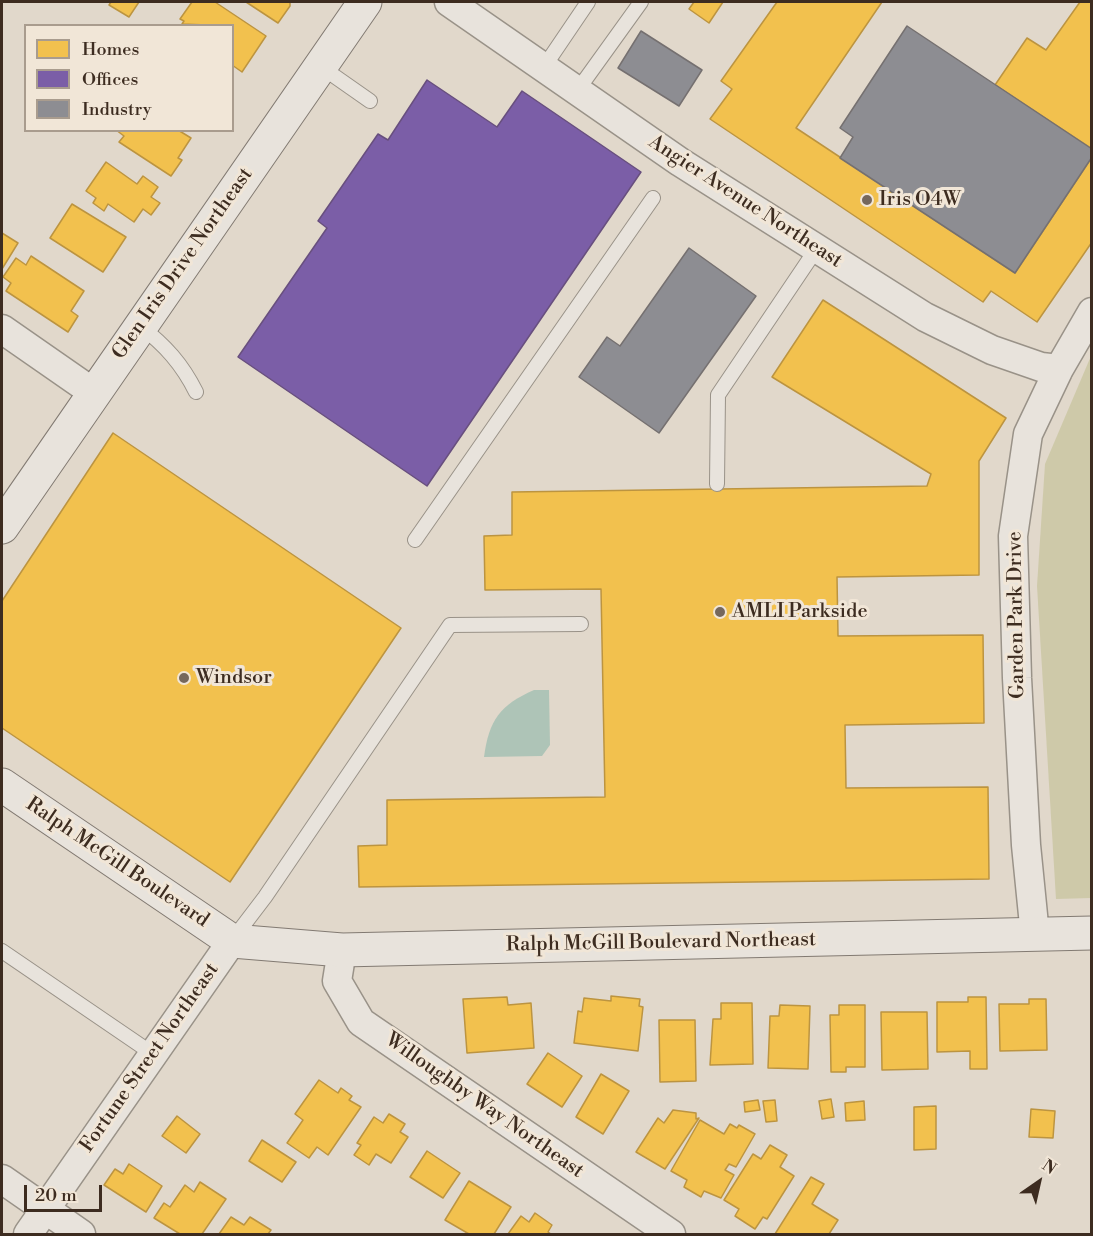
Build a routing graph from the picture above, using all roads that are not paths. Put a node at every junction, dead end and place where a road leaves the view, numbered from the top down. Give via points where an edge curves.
1 (365, 2) edge
2 (450, 2) edge
3 (588, 2) edge
4 (641, 2) edge
5 (320, 66) junction
6 (544, 67) junction
7 (577, 91) junction
8 (370, 101) dead end
9 (653, 198) dead end
10 (817, 249) junction
11 (1092, 312) edge
12 (140, 325) junction
13 (2, 329) edge
14 (1059, 369) junction
15 (196, 392) dead end
16 (94, 393) junction
17 (717, 484) dead end
18 (2, 527) edge
19 (415, 540) dead end
20 (581, 624) dead end
21 (2, 785) edge
22 (1092, 933) edge
23 (1035, 934) junction
24 (232, 941) junction
25 (342, 950) junction
26 (2, 951) edge
27 (153, 1054) junction
28 (2, 1179) edge
29 (45, 1209) junction
30 (28, 1234) edge
31 (81, 1234) edge
32 (671, 1234) edge

1 - 5 main road, Glen Iris Drive Northeast
2 - 6 street, Angier Avenue Northeast
3 - 6 lane
4 - 7 lane
5 - 8 lane
5 - 12 main road, Glen Iris Drive Northeast
6 - 7 street, Angier Avenue Northeast
7 - 10 street, Angier Avenue Northeast
9 - 19 lane
10 - 14 street, Angier Avenue Northeast via 935,321 992,350
10 - 17 lane via 718,396
11 - 14 street, Garden Park Drive
12 - 15 lane via 184,368
12 - 16 main road, Glen Iris Drive Northeast
13 - 16 street
14 - 23 street, Garden Park Drive via 1028,434 1013,536 1017,690
16 - 18 main road, Glen Iris Drive Northeast
20 - 24 lane via 450,625
21 - 24 main road, Ralph McGill Boulevard
22 - 23 main road, Ralph McGill Boulevard Northeast
23 - 25 main road, Ralph McGill Boulevard Northeast
24 - 25 main road, Ralph McGill Boulevard Northeast
24 - 27 street, Fortune Street Northeast
25 - 32 street, Willoughby Way Northeast via 337,981 361,1022
26 - 27 lane
27 - 29 street, Fortune Street Northeast
28 - 29 street
29 - 30 street, Fortune Street Northeast
29 - 31 street

